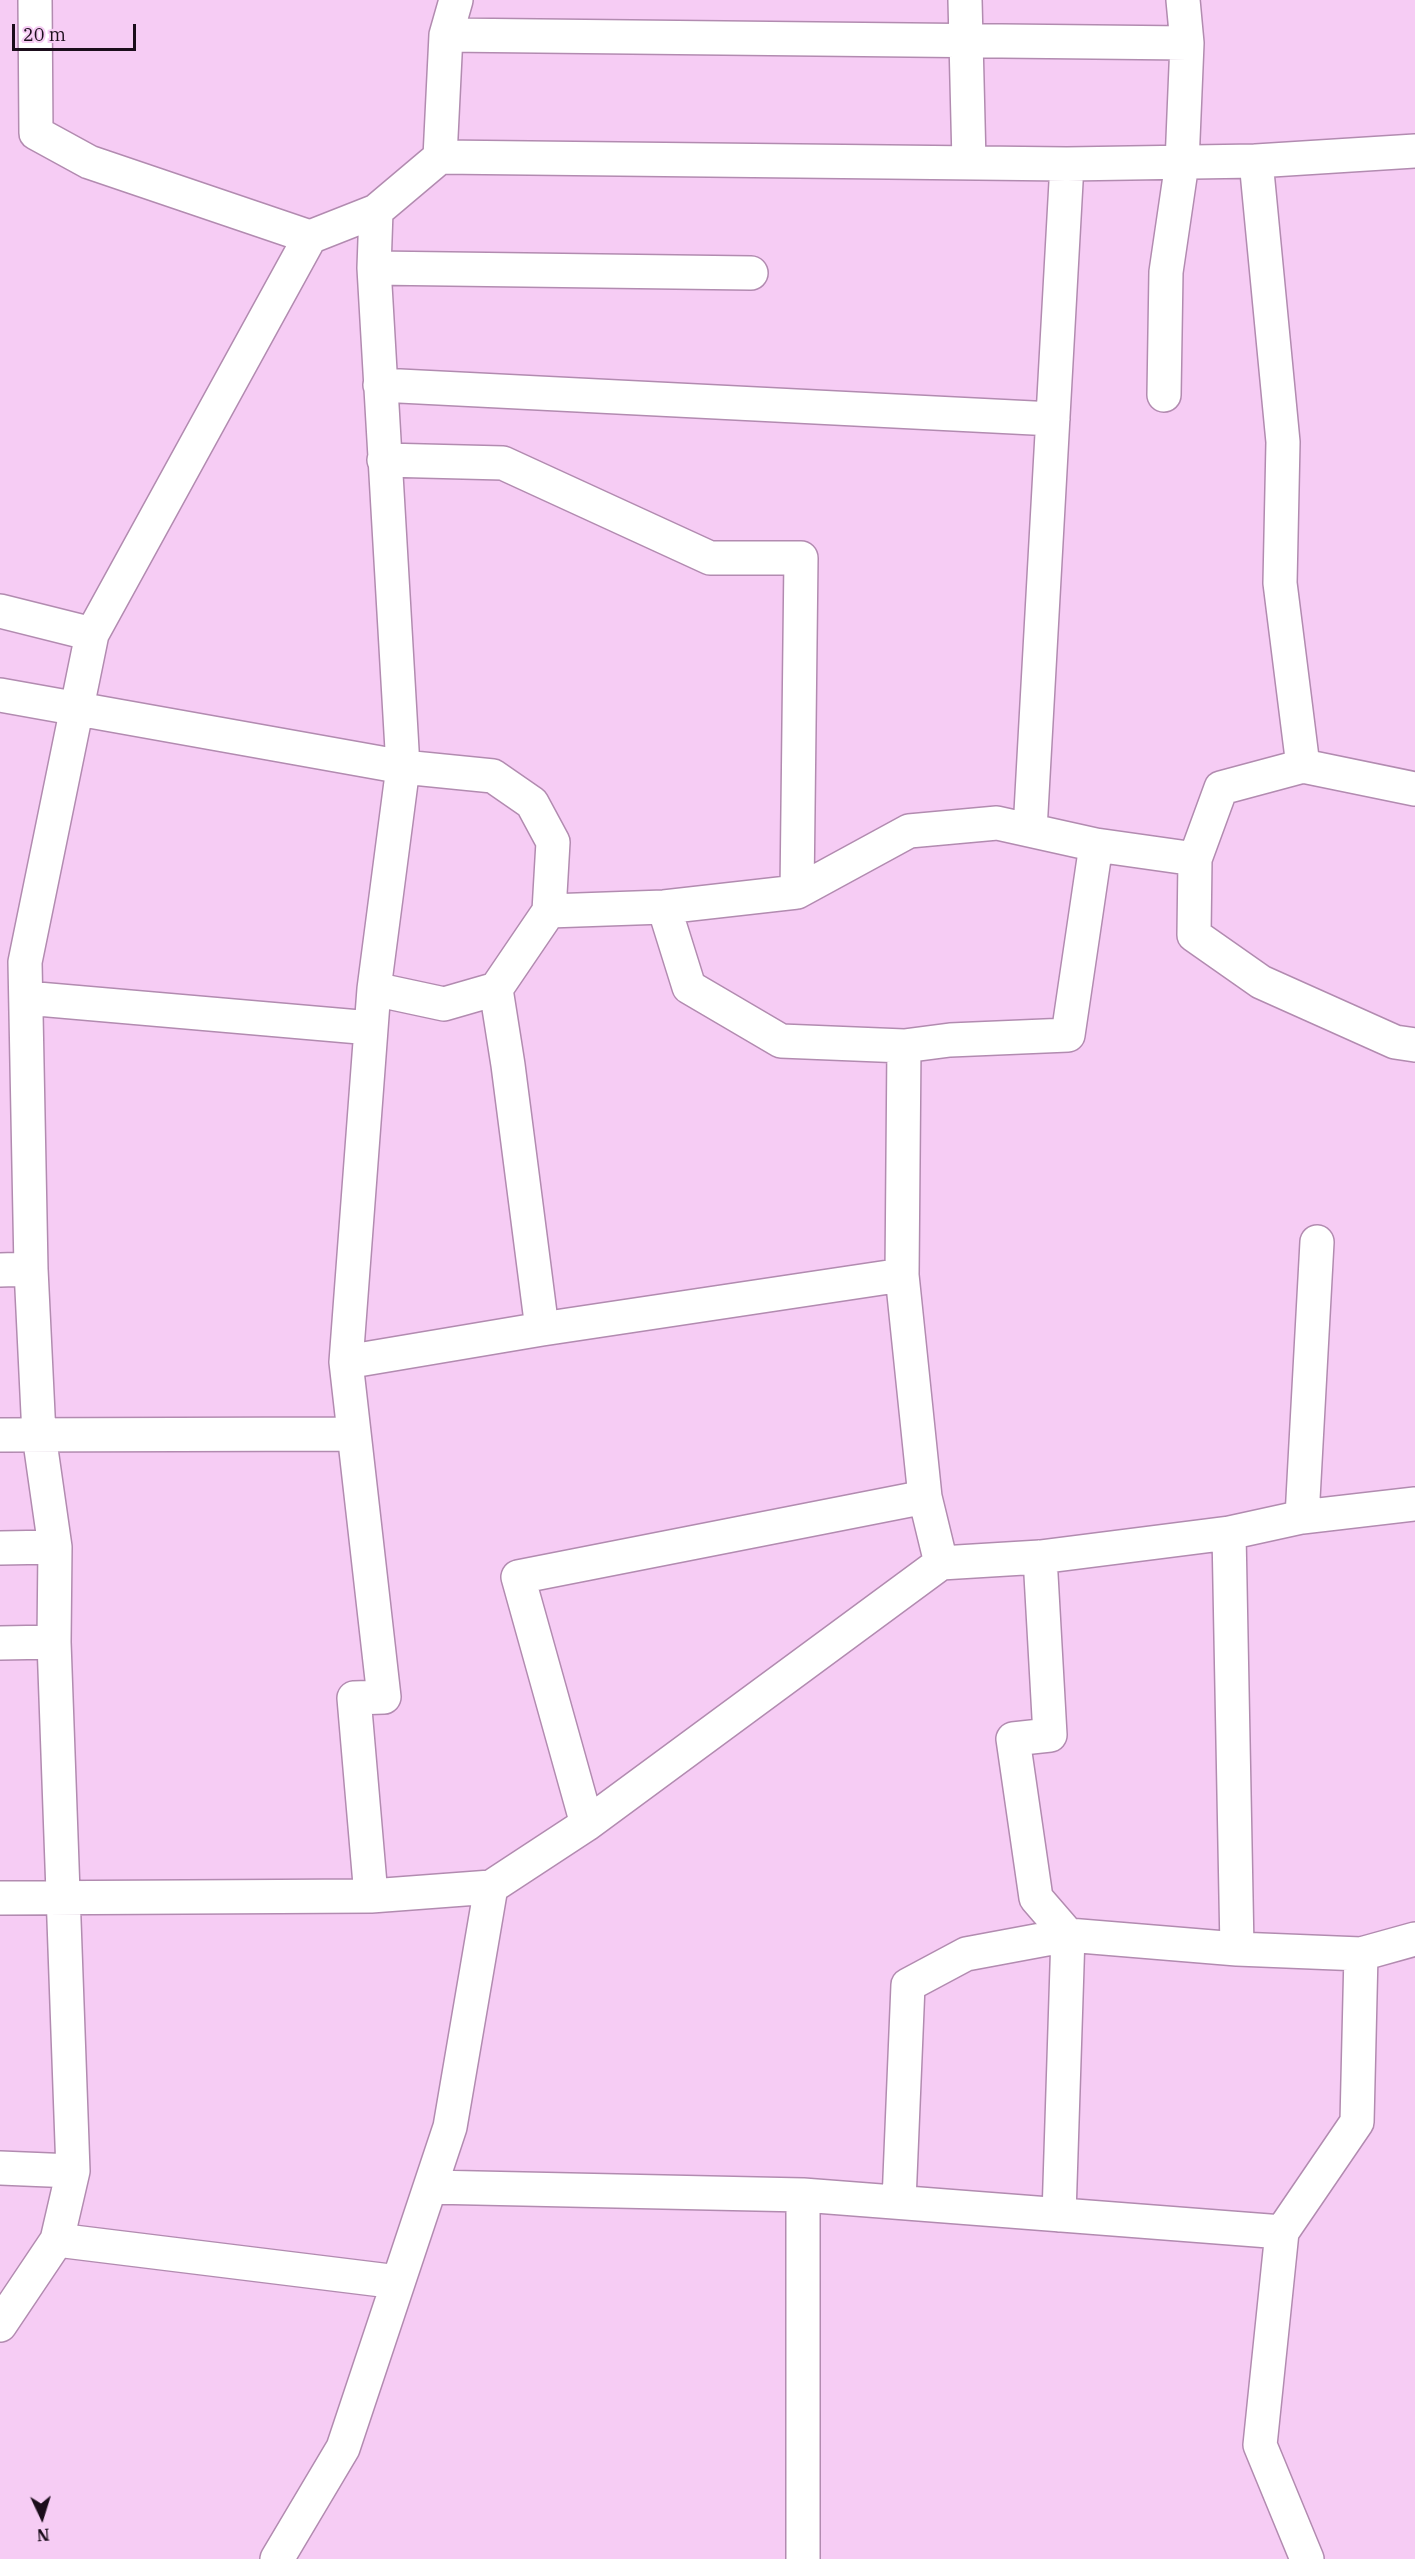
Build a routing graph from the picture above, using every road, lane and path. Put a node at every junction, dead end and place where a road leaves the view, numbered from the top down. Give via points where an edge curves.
1 (34, 0) edge
2 (456, 0) edge
3 (965, 0) edge
4 (1184, 0) edge
5 (446, 35) junction
6 (964, 40) junction
7 (1187, 43) junction
8 (1415, 151) edge
9 (440, 157) junction
10 (1256, 161) junction
11 (969, 162) junction
12 (1182, 163) junction
13 (1067, 164) junction
14 (376, 211) junction
15 (310, 237) junction
16 (374, 268) junction
17 (751, 273) dead end
18 (380, 385) junction
19 (1164, 395) dead end
20 (1053, 419) junction
21 (384, 460) junction
22 (0, 611) edge
23 (92, 634) junction
24 (0, 695) edge
25 (76, 710) junction
26 (1303, 766) junction
27 (403, 767) junction
28 (1415, 789) edge
29 (1030, 830) junction
30 (1096, 845) junction
31 (1195, 859) junction
32 (797, 892) junction
33 (664, 907) junction
34 (549, 911) junction
35 (12, 961) edge
36 (374, 988) junction
37 (496, 989) junction
38 (26, 998) junction
39 (371, 1028) junction
40 (1415, 1045) edge
41 (904, 1046) junction
42 (1317, 1242) dead end
43 (16, 1269) edge
44 (902, 1275) junction
45 (542, 1329) junction
46 (346, 1362) junction
47 (354, 1434) junction
48 (0, 1435) edge
49 (39, 1435) junction
50 (925, 1497) junction
51 (1415, 1504) edge
52 (1302, 1517) junction
53 (1229, 1533) junction
54 (55, 1547) junction
55 (0, 1548) edge
56 (1040, 1557) junction
57 (940, 1563) junction
58 (54, 1642) junction
59 (0, 1643) edge
60 (587, 1824) junction
61 (491, 1887) junction
62 (370, 1896) junction
63 (0, 1898) edge
64 (64, 1899) junction
65 (1068, 1935) junction
66 (1415, 1939) edge
67 (1237, 1948) junction
68 (1361, 1954) junction
69 (0, 2168) edge
70 (73, 2171) junction
71 (430, 2187) junction
72 (803, 2194) junction
73 (899, 2201) junction
74 (1059, 2215) junction
75 (1282, 2232) junction
76 (57, 2241) junction
77 (398, 2282) junction
78 (0, 2325) edge
79 (277, 2559) edge
80 (803, 2559) edge
81 (1307, 2559) edge

1 - 15 street via 36,133 89,162
2 - 5 street
3 - 6 street
4 - 7 street
5 - 6 street
5 - 9 street
6 - 7 street
6 - 11 street
7 - 12 street
8 - 10 street
9 - 11 street
9 - 14 street
10 - 12 street
10 - 26 street via 1283,442 1280,583
11 - 13 street
12 - 13 street
12 - 19 street via 1166,272
13 - 20 street
14 - 15 street
14 - 16 street
15 - 23 street
16 - 17 street
16 - 18 street
18 - 20 street
18 - 21 street
20 - 29 street
21 - 27 street
21 - 32 street via 503,463 710,558 801,558
22 - 23 street
23 - 25 street
24 - 25 street
25 - 27 street
25 - 35 street
26 - 28 street
26 - 31 street via 1221,788
27 - 34 street via 494,776 532,803 553,842
27 - 36 street
29 - 30 street
29 - 32 street via 997,823 909,831
30 - 31 street
30 - 41 street via 1068,1035
31 - 40 street via 1194,935 1261,982 1395,1042
32 - 33 street
33 - 34 street
33 - 41 street via 689,987 781,1041
34 - 37 street
35 - 38 street
36 - 37 street via 444,1004
36 - 39 street
37 - 45 street
38 - 39 street
38 - 43 street
39 - 46 street
41 - 44 street
42 - 52 street
43 - 49 street
44 - 45 street
44 - 50 street
45 - 46 street
46 - 47 street
47 - 49 street
47 - 62 street via 384,1697 354,1698
48 - 49 street
49 - 54 street
50 - 57 street
50 - 60 street via 518,1577
51 - 52 street
52 - 53 street
53 - 56 street
53 - 67 street
54 - 55 street
54 - 58 street
56 - 57 street
56 - 65 street via 1050,1735 1013,1739 1036,1898
57 - 60 street
58 - 59 street
58 - 64 street
60 - 61 street
61 - 62 street
61 - 71 street via 450,2127
62 - 64 street
63 - 64 street
64 - 70 street
65 - 67 street
65 - 73 street via 966,1954 908,1985
65 - 74 street
66 - 68 street
67 - 68 street
68 - 75 street via 1357,2122
69 - 70 street
70 - 76 street
71 - 72 street
71 - 77 street
72 - 73 street
72 - 80 street
73 - 74 street
74 - 75 street
75 - 81 street via 1260,2445
76 - 77 street
76 - 78 street
77 - 79 street via 343,2448

